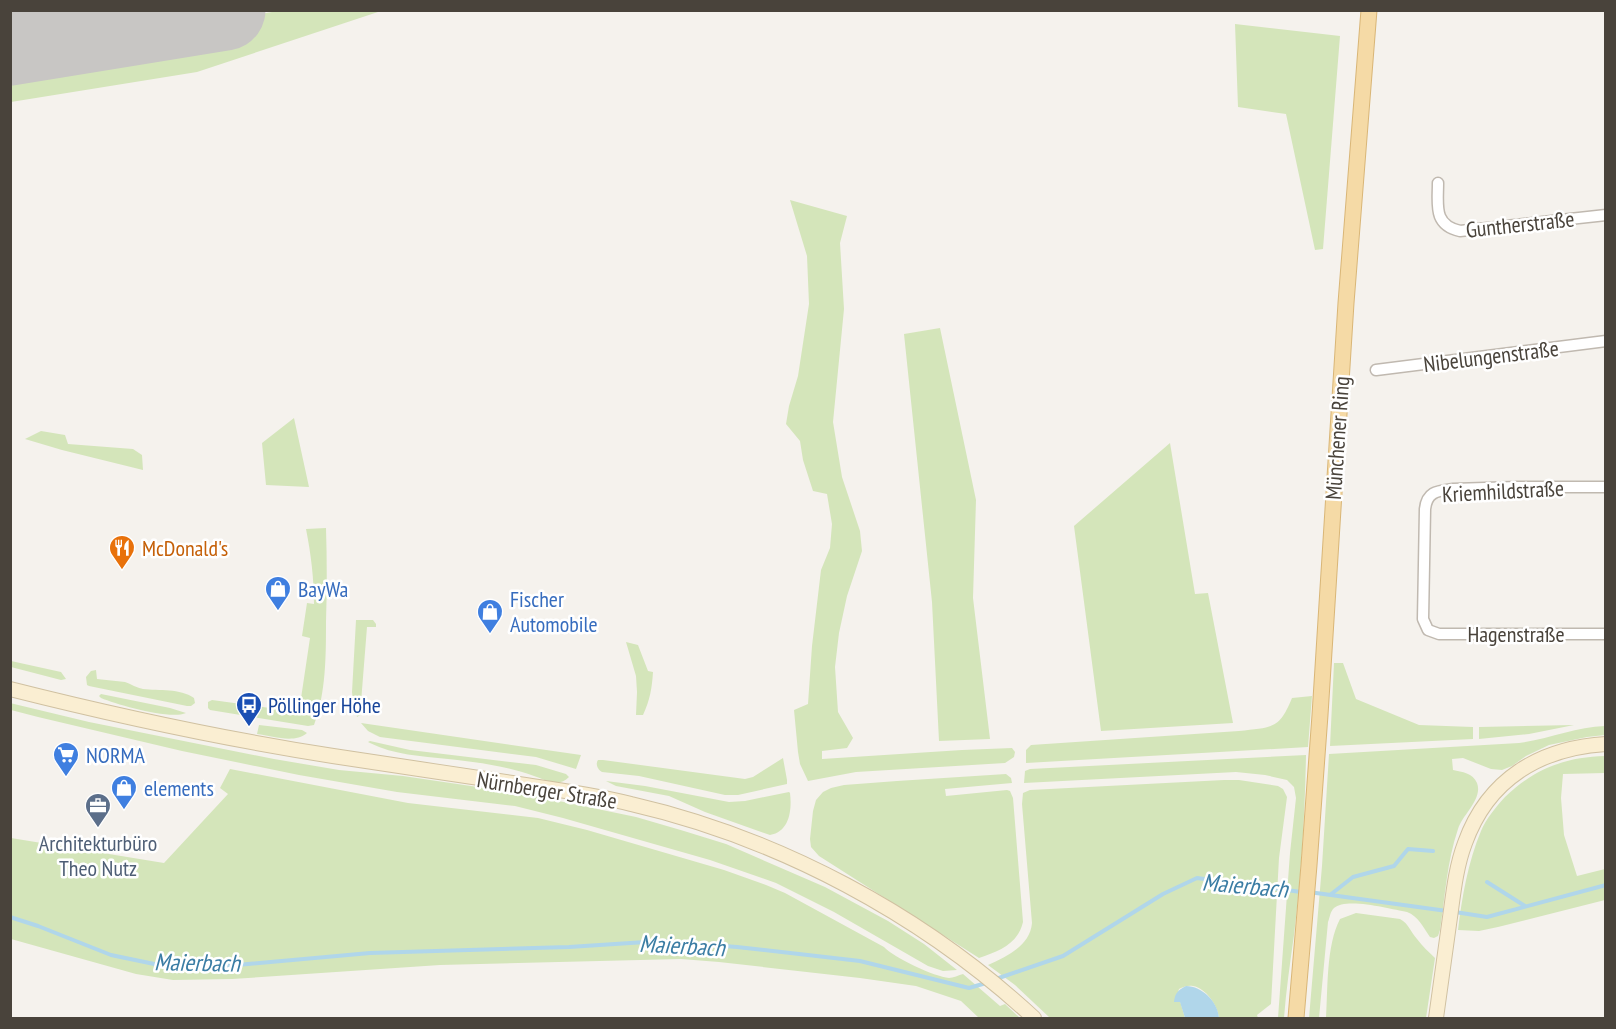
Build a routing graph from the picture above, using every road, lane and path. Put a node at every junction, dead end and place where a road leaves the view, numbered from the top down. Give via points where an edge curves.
1 (1369, 10) edge
2 (1438, 183) dead end
3 (1605, 215) edge
4 (1605, 341) edge
5 (1376, 370) dead end
6 (1605, 486) edge
7 (1428, 630) joint
8 (1605, 634) edge
9 (10, 689) edge
10 (1605, 744) edge
11 (1034, 1018) edge
12 (1296, 1018) edge
13 (1436, 1018) edge

1 - 12 main road, Münchener Ring
2 - 3 street, Guntherstraße via 1438,213 1452,230
4 - 5 street, Nibelungenstraße
6 - 7 street, Kriemhildstraße via 1453,489 1431,495 1425,509 1423,596 1423,619
7 - 8 street, Hagenstraße via 1439,634
9 - 11 main road, Nürnberger Straße via 230,738 599,797 681,817 742,837 811,867 895,914 967,962
10 - 13 main road via 1536,760 1497,790 1477,817 1460,856

